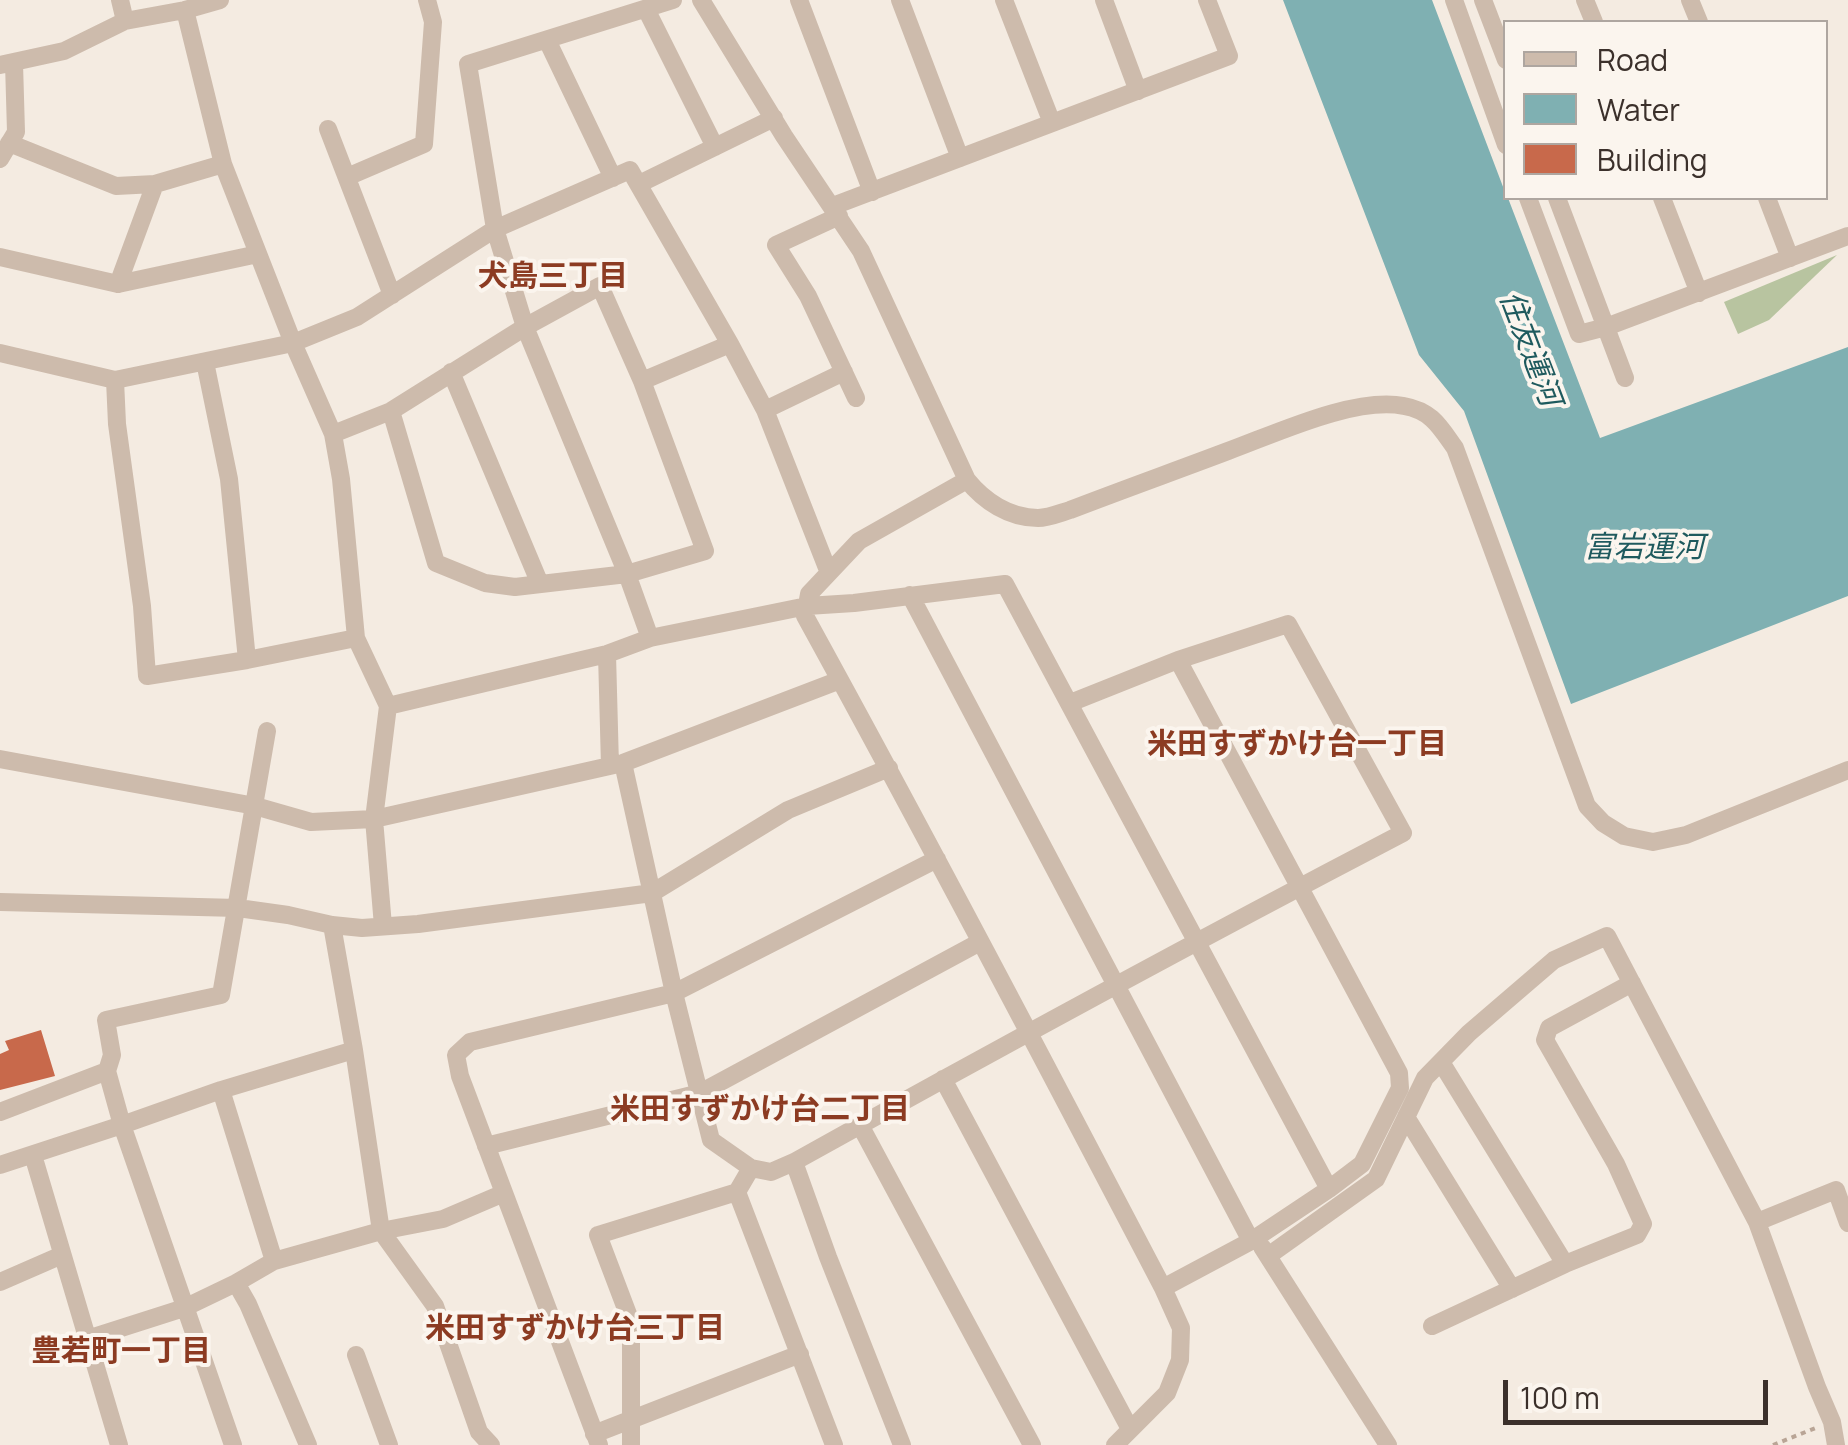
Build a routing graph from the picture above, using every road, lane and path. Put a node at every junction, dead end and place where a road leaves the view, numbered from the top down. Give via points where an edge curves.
1 (120, 0) edge
2 (220, 0) edge
3 (427, 0) edge
4 (673, 0) edge
5 (701, 0) edge
6 (798, 0) edge
7 (900, 0) edge
8 (1004, 0) edge
9 (1104, 0) edge
10 (1207, 0) edge
11 (1454, 0) edge
12 (1482, 0) edge
13 (646, 9) junction
14 (185, 10) junction
15 (125, 21) junction
16 (547, 40) junction
17 (1503, 52) edge
18 (7, 64) edge
19 (1138, 91) junction
20 (774, 118) junction
21 (1052, 124) junction
22 (328, 129) dead end
23 (1503, 136) edge
24 (715, 147) junction
25 (4, 151) edge
26 (960, 158) junction
27 (223, 164) junction
28 (347, 177) junction
29 (612, 178) junction
30 (155, 184) junction
31 (639, 184) junction
32 (872, 192) junction
33 (1529, 200) edge
34 (1559, 200) edge
35 (1663, 200) edge
36 (1768, 200) edge
37 (836, 211) junction
38 (495, 229) junction
39 (1848, 236) edge
40 (258, 254) junction
41 (0, 257) edge
42 (1790, 258) junction
43 (118, 284) junction
44 (1699, 292) junction
45 (392, 295) junction
46 (525, 327) junction
47 (1606, 327) junction
48 (294, 342) junction
49 (730, 344) junction
50 (0, 353) edge
51 (205, 362) junction
52 (452, 372) junction
53 (844, 372) junction
54 (1625, 378) dead end
55 (115, 380) junction
56 (642, 381) junction
57 (856, 398) dead end
58 (765, 410) junction
59 (391, 411) junction
60 (332, 434) junction
61 (967, 480) junction
62 (829, 573) junction
63 (627, 574) junction
64 (540, 584) junction
65 (910, 595) junction
66 (807, 606) junction
67 (356, 638) junction
68 (650, 638) junction
69 (607, 654) junction
70 (247, 660) junction
71 (1178, 660) junction
72 (840, 680) junction
73 (1070, 703) junction
74 (388, 706) junction
75 (267, 731) dead end
76 (0, 759) edge
77 (616, 765) junction
78 (889, 768) junction
79 (1848, 770) edge
80 (255, 806) junction
81 (374, 819) junction
82 (937, 859) junction
83 (1301, 886) junction
84 (652, 893) junction
85 (0, 902) edge
86 (238, 908) junction
87 (332, 925) junction
88 (383, 926) junction
89 (980, 942) junction
90 (1198, 942) junction
91 (1632, 984) junction
92 (1116, 987) junction
93 (674, 993) junction
94 (1028, 1031) junction
95 (354, 1050) junction
96 (1442, 1062) junction
97 (107, 1071) junction
98 (943, 1079) junction
99 (221, 1090) junction
100 (700, 1093) junction
101 (0, 1112) edge
102 (1406, 1117) junction
103 (122, 1125) junction
104 (860, 1125) junction
105 (486, 1146) junction
106 (32, 1155) junction
107 (794, 1162) junction
108 (0, 1165) edge
109 (751, 1168) junction
110 (1329, 1190) junction
111 (737, 1192) junction
112 (504, 1193) junction
113 (1757, 1222) junction
114 (1848, 1223) edge
115 (381, 1231) junction
116 (1254, 1240) junction
117 (62, 1255) junction
118 (1268, 1256) junction
119 (274, 1261) junction
120 (1565, 1264) junction
121 (0, 1282) edge
122 (236, 1283) junction
123 (1163, 1288) junction
124 (1512, 1289) junction
125 (184, 1308) junction
126 (1432, 1326) dead end
127 (87, 1339) junction
128 (800, 1354) junction
129 (356, 1356) dead end
130 (632, 1420) junction
131 (1840, 1420) edge
132 (1130, 1429) junction
133 (597, 1439) edge
134 (119, 1445) edge
135 (233, 1445) edge
136 (308, 1445) edge
137 (389, 1445) edge
138 (490, 1445) edge
139 (631, 1445) edge
140 (834, 1445) edge
141 (902, 1445) edge
142 (1032, 1445) edge
143 (1115, 1445) edge
144 (1388, 1445) edge
145 (1773, 1445) edge
146 (1836, 1445) edge

1 - 15 street
2 - 14 street
3 - 28 street via 433,22 424,144
4 - 13 street
5 - 20 street
6 - 32 street
7 - 26 street
8 - 21 street
9 - 19 street
10 - 19 street via 1229,56
11 - 23 street
12 - 17 street
13 - 16 street
13 - 24 street
14 - 15 street
14 - 27 street
15 - 18 street via 64,51
16 - 29 street
16 - 38 street via 468,64
18 - 25 street via 16,132
19 - 21 street
20 - 24 street
20 - 37 street
21 - 26 street
22 - 28 street
24 - 31 street
25 - 30 street via 116,186
26 - 32 street
27 - 30 street
27 - 40 street
28 - 45 street
29 - 31 street via 630,170
29 - 38 street
30 - 43 street
31 - 49 street
32 - 37 street
33 - 47 street via 1580,334
34 - 47 street
35 - 44 street
36 - 42 street
37 - 53 street via 776,245
37 - 61 street via 861,250
38 - 45 street
38 - 46 street
39 - 42 street
40 - 43 street
40 - 48 street
41 - 43 street
42 - 44 street
44 - 47 street
45 - 48 street
46 - 52 street
46 - 56 street via 600,286
46 - 63 street
47 - 54 street
48 - 51 street
48 - 60 street
49 - 56 street
49 - 58 street
50 - 55 street
51 - 55 street
51 - 70 street via 229,479
52 - 59 street
52 - 64 street
53 - 57 street
53 - 58 street
55 - 70 street via 147,676
56 - 63 street via 704,551
58 - 62 street
59 - 60 street
59 - 64 street via 436,563 485,584
60 - 67 street
61 - 62 street via 859,542
61 - 79 street via 1010,514 1040,518 1355,407 1407,406 1434,418 1456,448 1588,806 1603,823 1653,842 1686,835
62 - 66 street
63 - 64 street
63 - 68 street
65 - 66 street
65 - 73 street via 1005,584
65 - 92 street
66 - 68 street
66 - 72 street via 805,616
67 - 70 street
67 - 74 street
68 - 69 street
69 - 74 street
69 - 77 street
71 - 73 street
71 - 83 street
71 - 83 street via 1288,624 1403,833
72 - 77 street
72 - 78 street
73 - 90 street
74 - 81 street
75 - 80 street
76 - 80 street
77 - 81 street
77 - 84 street
78 - 82 street
78 - 84 street via 788,810
80 - 81 street via 311,822
80 - 86 street
81 - 88 street
82 - 89 street
82 - 93 street
83 - 90 street
83 - 110 street via 1399,1073 1400,1088 1362,1164
84 - 88 street
84 - 93 street
85 - 86 street
86 - 87 street
86 - 97 street via 221,996 106,1020 112,1054
87 - 88 street
87 - 95 street
89 - 94 street
89 - 100 street
90 - 92 street
90 - 110 street
91 - 96 street via 1607,936 1554,960
91 - 113 street
91 - 120 street via 1549,1028 1545,1040 1643,1224 1638,1235
92 - 94 street
92 - 116 street
93 - 100 street
93 - 105 street via 470,1042 456,1055
94 - 98 street
94 - 123 street
95 - 99 street
95 - 115 street
96 - 102 street
96 - 120 street
97 - 101 street
97 - 103 street
98 - 104 street
98 - 132 street
99 - 103 street
99 - 119 street
100 - 105 street
100 - 109 street via 711,1140
102 - 118 street via 1376,1179
102 - 124 street
103 - 106 street
103 - 125 street
104 - 107 street
104 - 142 street
105 - 112 street
106 - 108 street
106 - 117 street
107 - 109 street via 771,1172
107 - 141 street
109 - 111 street
110 - 116 street
111 - 128 street
111 - 130 street via 598,1236 631,1322
112 - 115 street via 444,1219
112 - 133 street
113 - 114 street via 1836,1190
113 - 131 street
115 - 119 street
115 - 138 street via 435,1306 479,1432
116 - 118 street
116 - 123 street
117 - 121 street
117 - 127 street
118 - 144 street
119 - 122 street
120 - 124 street
122 - 125 street
122 - 136 street
123 - 132 street via 1181,1328 1180,1360 1167,1393
124 - 126 street
125 - 127 street
125 - 135 street
127 - 134 street
128 - 130 street
128 - 140 street
129 - 137 street
130 - 133 street
130 - 139 street
131 - 145 path
131 - 146 street
132 - 143 street

